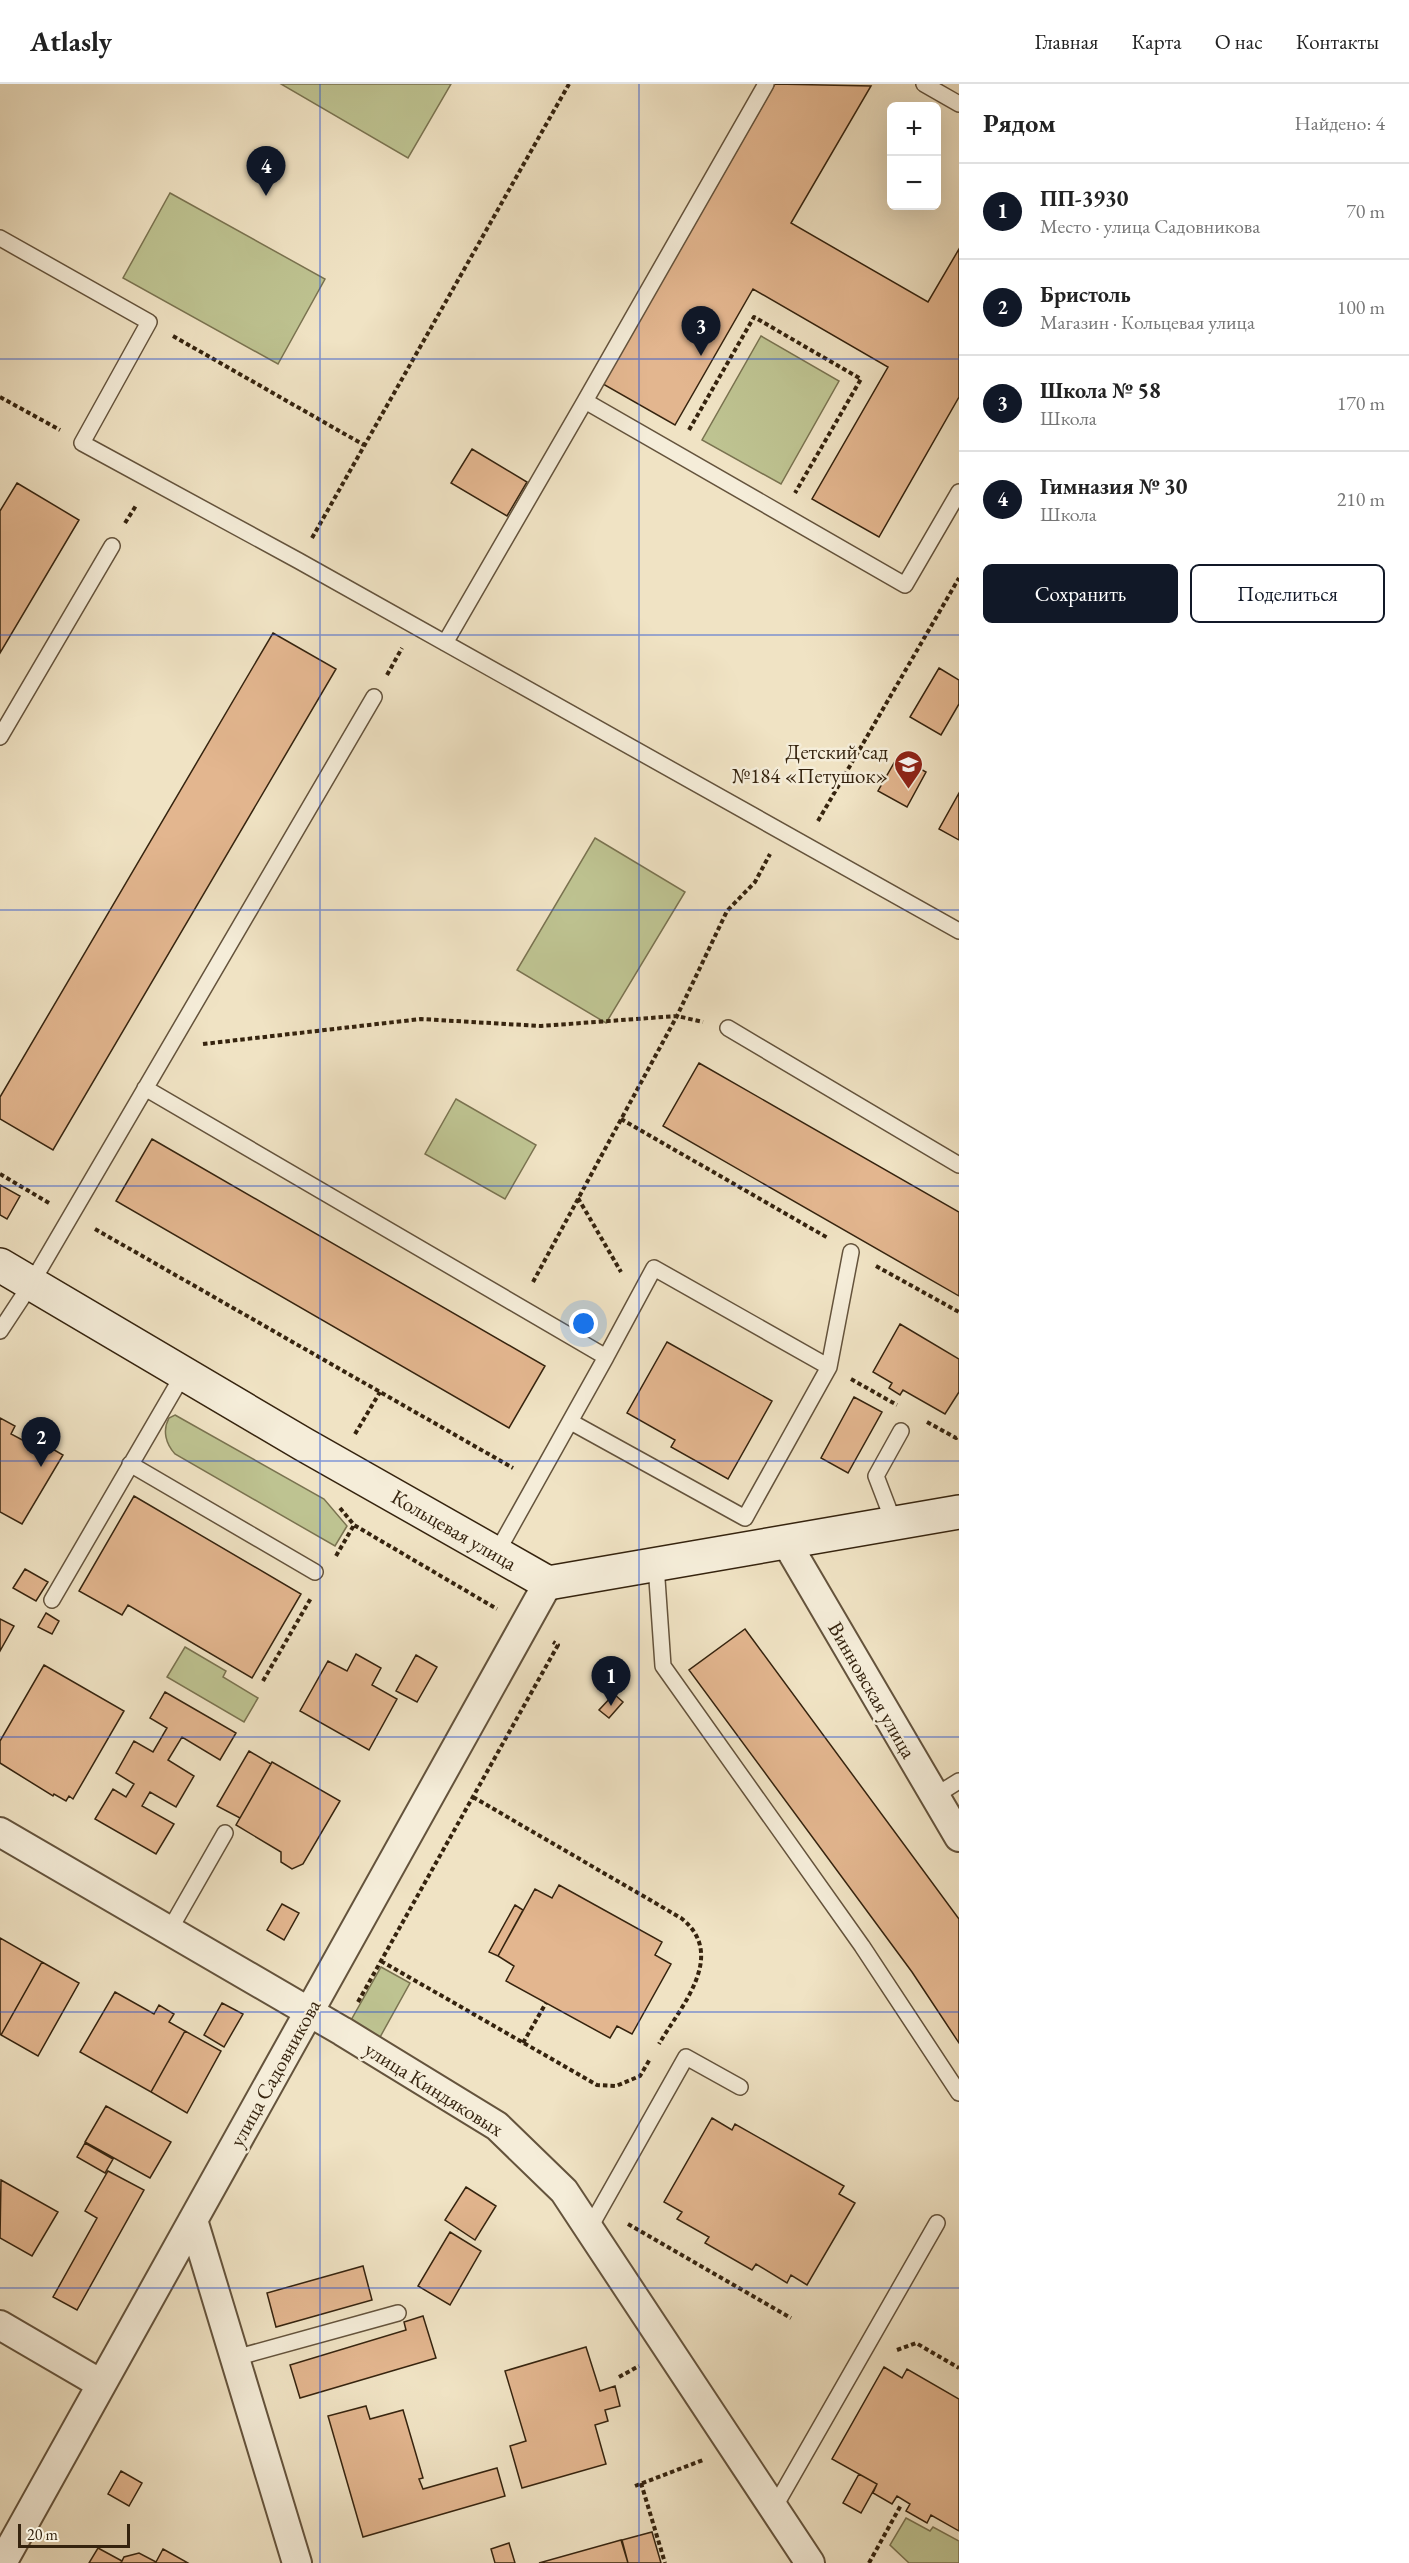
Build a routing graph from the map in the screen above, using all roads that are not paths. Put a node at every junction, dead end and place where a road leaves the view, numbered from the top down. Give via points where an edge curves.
1 (766, 84) edge
2 (924, 84) edge
3 (959, 104) edge
4 (0, 238) edge
5 (585, 401) junction
6 (959, 492) edge
7 (112, 546) road end
8 (445, 643) junction
9 (375, 697) road end
10 (0, 737) edge
11 (959, 931) edge
12 (728, 1029) road end
13 (145, 1088) junction
14 (959, 1165) edge
15 (851, 1252) road end
16 (0, 1265) edge
17 (31, 1284) junction
18 (0, 1331) edge
19 (606, 1357) junction
20 (829, 1367) junction
21 (184, 1373) junction
22 (571, 1422) junction
23 (901, 1431) dead end
24 (130, 1464) junction
25 (959, 1512) edge
26 (894, 1523) junction
27 (747, 1533) junction
28 (786, 1542) junction
29 (496, 1554) junction
30 (657, 1564) junction
31 (315, 1572) dead end
32 (548, 1583) junction
33 (52, 1600) dead end
34 (959, 1780) edge
35 (933, 1797) junction
36 (0, 1832) edge
37 (225, 1833) dead end
38 (959, 1837) edge
39 (169, 1931) junction
40 (309, 2013) junction
41 (740, 2088) dead end
42 (959, 2093) edge
43 (595, 2218) junction
44 (193, 2220) junction
45 (937, 2223) dead end
46 (398, 2313) dead end
47 (0, 2325) edge
48 (235, 2358) junction
49 (101, 2384) junction
50 (774, 2508) junction
51 (2, 2563) edge
52 (297, 2563) edge
53 (810, 2563) edge

1 - 5 lane
2 - 3 lane
4 - 8 lane via 149,322 82,442
5 - 6 lane via 905,585
5 - 8 lane
7 - 10 lane
8 - 11 lane
9 - 13 lane
12 - 14 lane
13 - 17 lane
13 - 19 lane
15 - 20 lane
16 - 17 street, Кольцевая улица
17 - 18 lane
17 - 21 street, Кольцевая улица
19 - 20 lane via 654,1268
19 - 22 lane
20 - 27 lane
21 - 24 lane
21 - 29 street, Кольцевая улица
22 - 27 lane
22 - 29 lane
23 - 26 lane via 876,1476
24 - 31 lane
24 - 33 lane
25 - 26 street
26 - 28 street
27 - 28 street
27 - 30 street
28 - 35 street, Винновская улица
29 - 32 street, Кольцевая улица
30 - 32 street
30 - 42 lane via 663,1666 862,1946
32 - 40 street, улица Садовникова
34 - 35 lane
35 - 38 street, Винновская улица
36 - 39 street, улица Киндяковых
37 - 39 lane
39 - 40 street, улица Киндяковых
40 - 43 street, улица Киндяковых via 497,2126
40 - 44 street, улица Садовникова
41 - 43 lane via 686,2057
43 - 50 street, улица Киндяковых
44 - 48 street
44 - 49 street, улица Садовникова
45 - 50 lane
46 - 48 lane
47 - 49 street
48 - 52 street
49 - 51 street, улица Садовникова
50 - 53 street, улица Киндяковых

